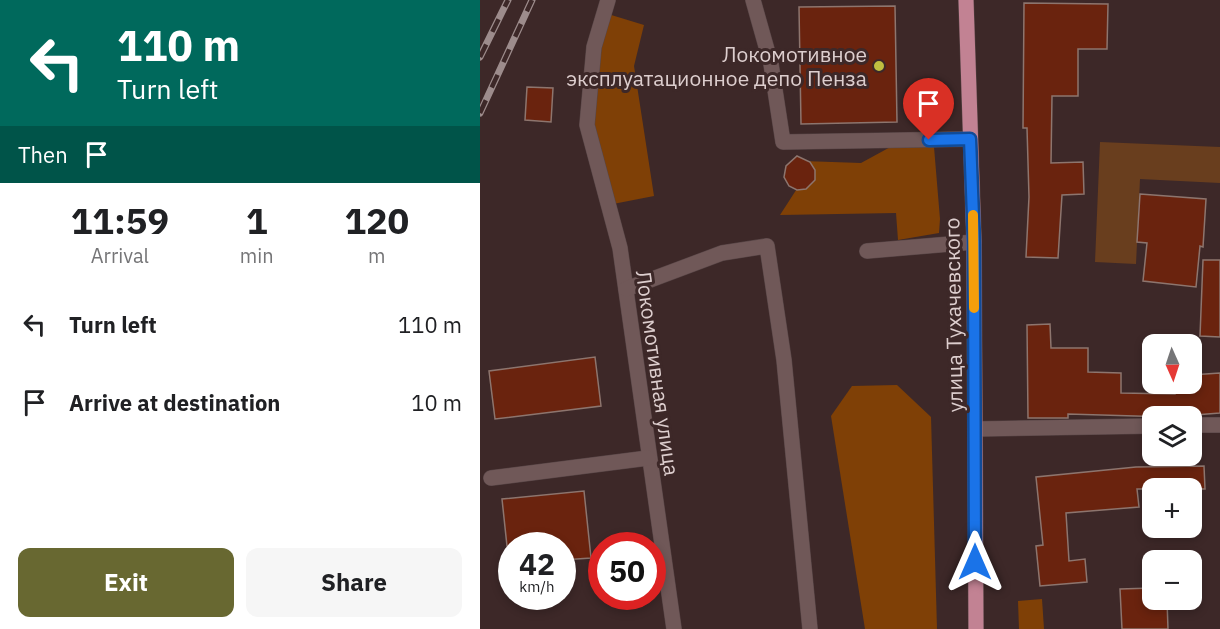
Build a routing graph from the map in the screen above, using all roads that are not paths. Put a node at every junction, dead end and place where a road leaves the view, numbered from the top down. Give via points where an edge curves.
1 (608, 0) edge
2 (753, 0) edge
3 (966, 0) edge
4 (970, 139) junction
5 (974, 242) junction
6 (867, 251) dead end
7 (626, 289) junction
8 (1202, 425) edge
9 (1220, 425) edge
10 (1142, 426) edge
11 (975, 429) junction
12 (648, 458) junction
13 (491, 478) dead end
14 (674, 629) edge
15 (810, 629) edge
16 (976, 629) edge

1 - 7 street, Локомотивная улица via 594,47 587,125 620,248
2 - 4 street via 771,64 783,142
3 - 4 main road, улица Тухачевского
4 - 5 main road, улица Тухачевского
5 - 6 street
5 - 11 main road, улица Тухачевского
7 - 12 street, Локомотивная улица
7 - 15 street via 722,253 767,246 784,360
8 - 9 street
10 - 11 street
11 - 16 main road, улица Тухачевского
12 - 13 street
12 - 14 street, Локомотивная улица

